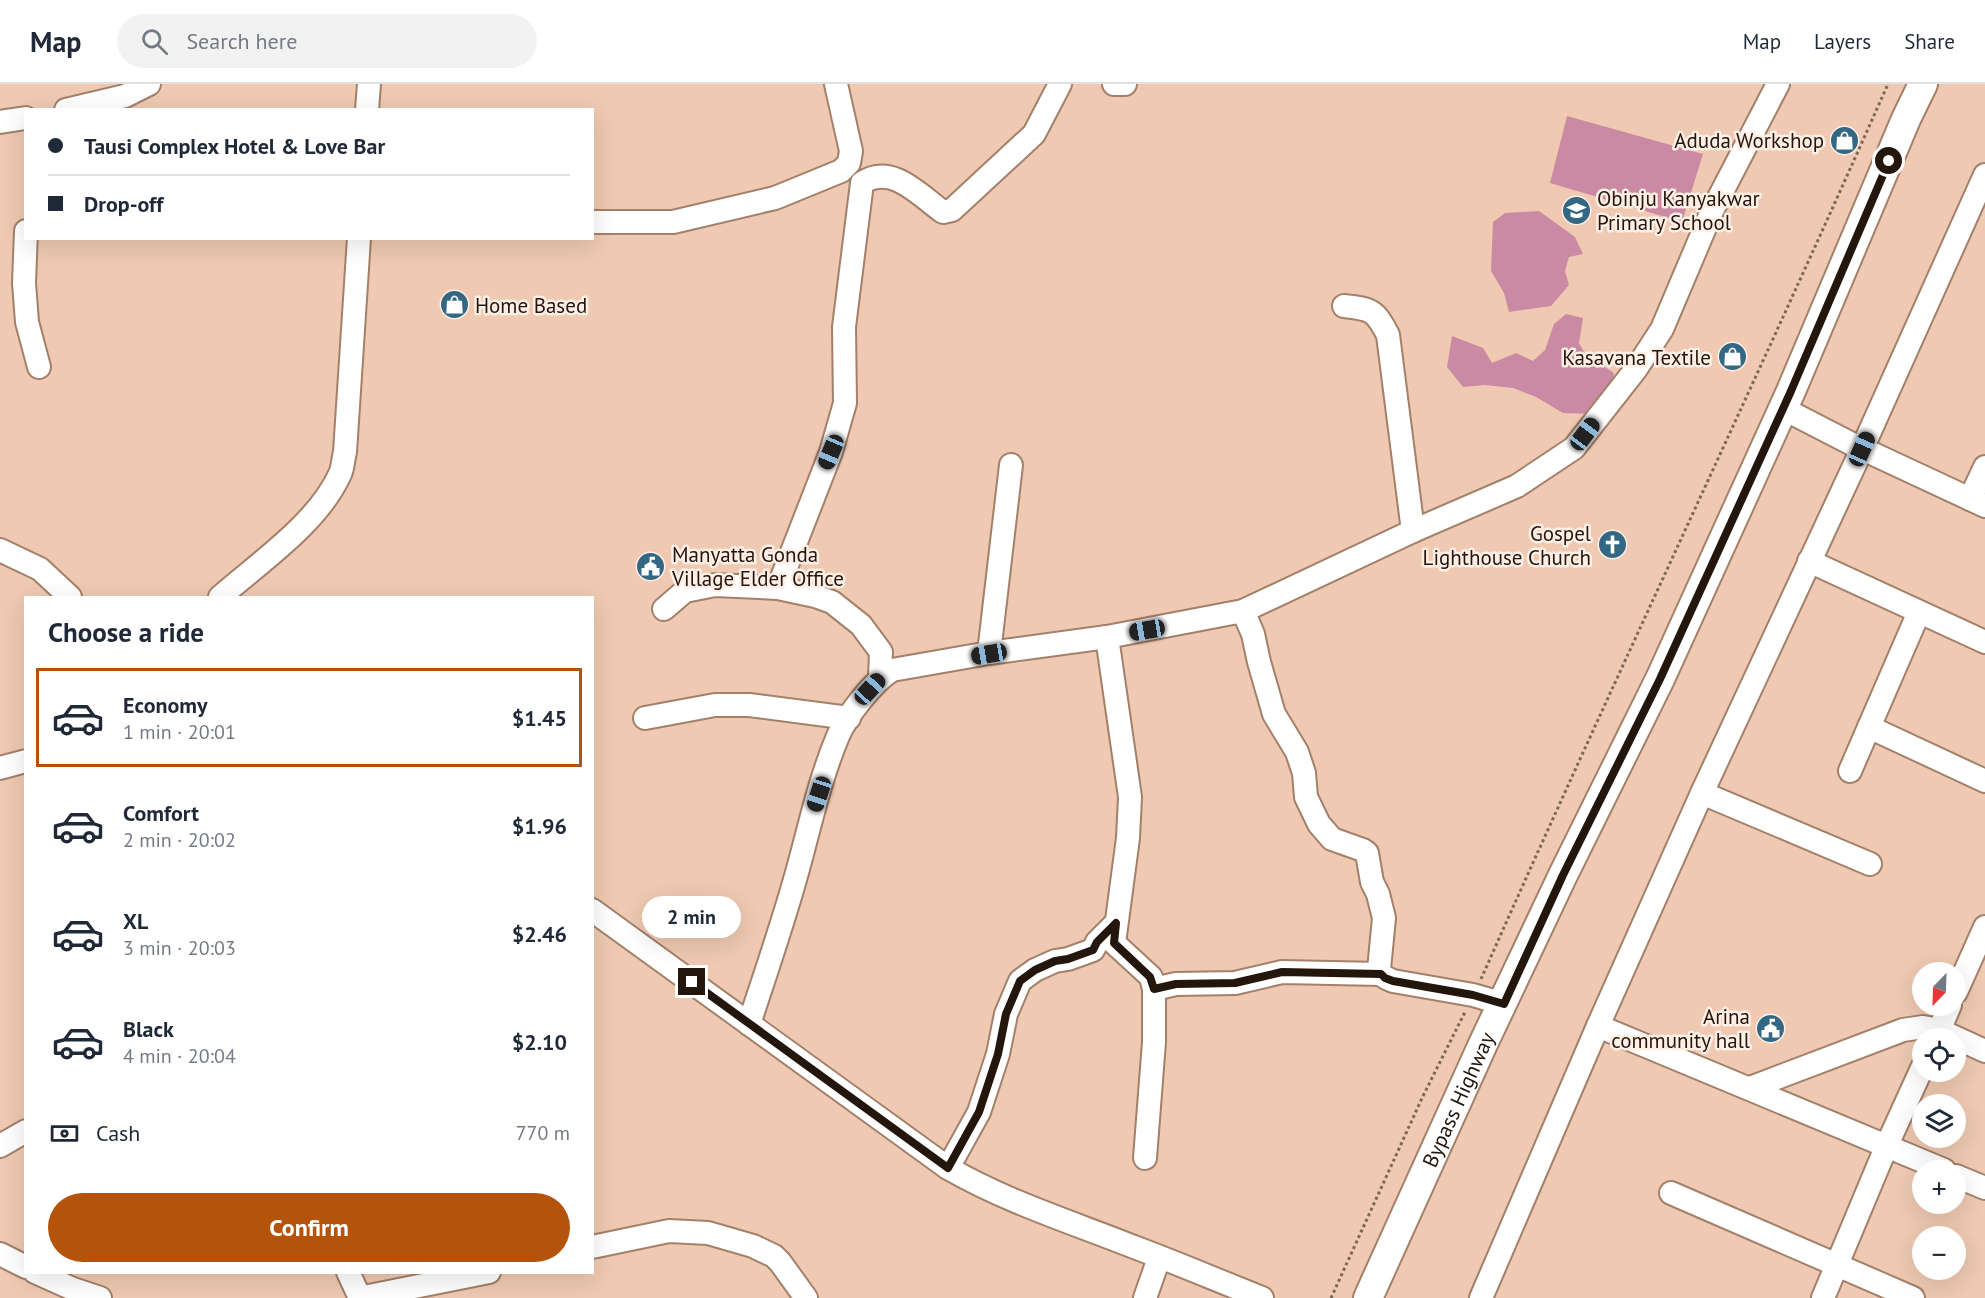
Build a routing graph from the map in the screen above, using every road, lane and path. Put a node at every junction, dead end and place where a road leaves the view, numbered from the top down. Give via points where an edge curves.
1 (148, 84) edge
2 (369, 84) edge
3 (836, 84) edge
4 (1060, 84) edge
5 (1114, 84) edge
6 (1125, 84) edge
7 (1778, 84) edge
8 (1888, 84) edge
9 (1923, 84) edge
10 (74, 108) edge
11 (367, 108) edge
12 (24, 118) edge
13 (0, 122) edge
14 (1985, 175) edge
15 (1976, 219) edge
16 (594, 222) edge
17 (26, 240) edge
18 (359, 240) edge
19 (1344, 306) dead end
20 (39, 367) dead end
21 (1782, 408) junction
22 (1862, 449) junction
23 (1011, 465) dead end
24 (1981, 487) edge
25 (1413, 531) junction
26 (0, 550) edge
27 (1809, 561) junction
28 (778, 588) junction
29 (69, 596) edge
30 (221, 596) edge
31 (664, 609) dead end
32 (1244, 611) junction
33 (1919, 612) junction
34 (1107, 638) junction
35 (1985, 642) edge
36 (989, 654) junction
37 (880, 678) junction
38 (645, 718) dead end
39 (849, 718) junction
40 (1869, 727) junction
41 (24, 762) edge
42 (0, 768) edge
43 (1850, 771) dead end
44 (1985, 781) edge
45 (1702, 793) junction
46 (1870, 864) dead end
47 (594, 911) edge
48 (1116, 923) junction
49 (1985, 927) edge
50 (1966, 970) edge
51 (1381, 974) junction
52 (1154, 989) junction
53 (1473, 995) junction
54 (1504, 1004) junction
55 (749, 1024) junction
56 (1598, 1026) junction
57 (1912, 1028) edge
58 (1966, 1044) edge
59 (1985, 1051) edge
60 (1916, 1082) edge
61 (1750, 1088) junction
62 (24, 1132) edge
63 (1887, 1145) junction
64 (0, 1146) edge
65 (1145, 1158) dead end
66 (1921, 1160) edge
67 (948, 1168) junction
68 (1966, 1180) edge
69 (1985, 1188) edge
70 (1671, 1193) dead end
71 (594, 1247) edge
72 (0, 1254) edge
73 (1160, 1258) junction
74 (1838, 1264) junction
75 (24, 1266) edge
76 (349, 1274) edge
77 (485, 1274) edge
78 (41, 1283) edge
79 (458, 1289) edge
80 (100, 1298) edge
81 (359, 1298) edge
82 (806, 1298) edge
83 (1145, 1298) edge
84 (1262, 1298) edge
85 (1331, 1298) edge
86 (1368, 1298) edge
87 (1481, 1298) edge
88 (1823, 1298) edge
89 (1913, 1298) edge

1 - 10 street via 124,96
2 - 11 street
3 - 16 street via 851,151 849,163 841,171 775,198 673,222
4 - 28 street via 1034,134 952,210 943,212 891,176 875,176 862,183 844,327 845,404 831,452
5 - 6 street
7 - 25 street via 1712,211 1662,329 1574,448 1516,486
8 - 53 path
9 - 21 main road, Bypass Highway
12 - 13 street
14 - 15 street
15 - 22 street
17 - 20 street via 27,322
18 - 30 street via 341,472 304,524
19 - 25 street via 1366,308 1380,319 1388,335
21 - 22 street
21 - 54 main road, Bypass Highway via 1660,679
22 - 24 street
22 - 27 street
23 - 36 street
25 - 32 street
26 - 29 street via 40,569
27 - 33 street
27 - 45 street
28 - 31 street via 699,587 685,591
28 - 37 street via 832,602 861,625 881,652
32 - 34 street
32 - 51 street via 1274,714 1297,752 1306,798 1319,824 1332,838 1367,853 1384,918
33 - 35 street
33 - 40 street
34 - 36 street
34 - 48 street via 1130,797
36 - 37 street via 892,670
37 - 39 street
38 - 39 street via 714,705 749,705
39 - 55 street via 838,735
40 - 43 street
40 - 44 street
41 - 42 street
45 - 46 street
45 - 56 street
47 - 55 street
48 - 52 street via 1114,943 1150,977
48 - 67 street via 1093,950 1055,961 1020,981 1006,1014 979,1112
49 - 50 street
51 - 52 street via 1282,972 1235,983 1176,984
51 - 53 street via 1393,981
52 - 65 street
53 - 54 street
53 - 85 path
54 - 86 main road, Bypass Highway
55 - 67 street
56 - 61 street
56 - 87 street
57 - 61 street
58 - 59 street
60 - 63 street
61 - 63 street
62 - 64 street
63 - 66 street
63 - 74 street
67 - 73 street via 1037,1212
68 - 69 street
70 - 74 street
71 - 82 street via 669,1231 708,1233 774,1256
72 - 75 street
73 - 83 street
73 - 84 street
74 - 88 street
74 - 89 street
76 - 81 street
77 - 79 street
78 - 80 street
79 - 81 street

